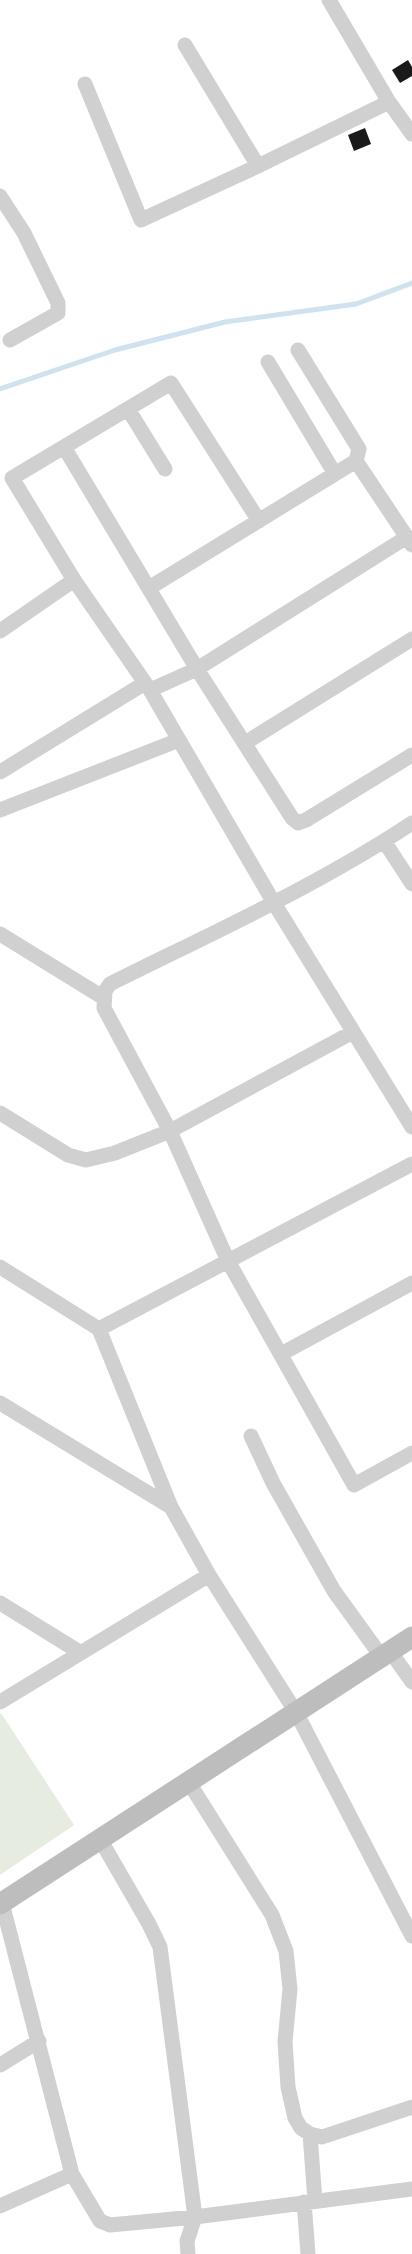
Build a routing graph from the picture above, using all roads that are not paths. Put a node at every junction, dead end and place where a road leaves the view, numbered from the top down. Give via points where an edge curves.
1 (329, 0) edge
2 (185, 45) dead end
3 (85, 84) dead end
4 (389, 102) junction
5 (412, 134) edge
6 (258, 166) junction
7 (0, 196) edge
8 (10, 340) dead end
9 (298, 350) dead end
10 (268, 362) dead end
11 (128, 409) junction
12 (64, 447) junction
13 (356, 461) junction
14 (165, 469) dead end
15 (335, 474) junction
16 (6, 482) edge
17 (259, 521) junction
18 (409, 541) edge
19 (74, 580) junction
20 (149, 588) junction
21 (0, 631) edge
22 (412, 639) edge
23 (197, 669) junction
24 (147, 687) junction
25 (179, 740) junction
26 (245, 743) junction
27 (412, 755) edge
28 (0, 772) edge
29 (0, 810) edge
30 (412, 823) edge
31 (384, 841) junction
32 (412, 884) edge
33 (274, 903) junction
34 (0, 934) edge
35 (104, 998) junction
36 (353, 1032) junction
37 (0, 1113) edge
38 (412, 1127) edge
39 (170, 1131) junction
40 (412, 1164) edge
41 (228, 1261) junction
42 (0, 1267) edge
43 (412, 1283) edge
44 (99, 1329) junction
45 (281, 1354) junction
46 (0, 1403) edge
47 (251, 1436) dead end
48 (412, 1452) edge
49 (171, 1507) junction
50 (209, 1575) junction
51 (0, 1603) edge
52 (412, 1637) edge
53 (81, 1653) junction
54 (386, 1653) junction
55 (412, 1682) edge
56 (0, 1702) edge
57 (297, 1714) junction
58 (188, 1781) junction
59 (100, 1838) junction
60 (1, 1904) edge
61 (410, 1928) edge
62 (39, 2041) junction
63 (0, 2065) edge
64 (412, 2107) edge
65 (310, 2134) junction
66 (72, 2174) junction
67 (412, 2189) edge
68 (310, 2202) junction
69 (0, 2206) edge
70 (195, 2217) junction
71 (188, 2254) edge
72 (308, 2254) edge

1 - 4 street
2 - 6 street
3 - 6 street via 140,220
4 - 5 street
4 - 6 street
7 - 8 street via 24,233 58,303 58,313
9 - 13 street via 359,449
10 - 15 street
11 - 12 street
11 - 14 street
11 - 17 street via 171,383
12 - 16 street
12 - 20 street
13 - 15 street
13 - 18 street
15 - 17 street
16 - 19 street
17 - 20 street
18 - 23 street
19 - 21 street
19 - 24 street
20 - 23 street
22 - 26 street
23 - 24 street
23 - 26 street
24 - 25 street
24 - 28 street
25 - 29 street
25 - 33 street
26 - 27 street via 298,823
30 - 31 street
31 - 32 street
31 - 33 street
33 - 35 street via 110,984
33 - 36 street
34 - 35 street
35 - 39 street via 104,1008
36 - 38 street
36 - 39 street
37 - 39 street via 68,1155 86,1160 115,1153
39 - 41 street
40 - 41 street
41 - 44 street
41 - 45 street
42 - 44 street
43 - 45 street
44 - 49 street
45 - 48 street via 354,1484
46 - 49 street
47 - 54 street via 273,1483 334,1591
49 - 50 street
50 - 53 street
50 - 57 street
51 - 53 street
52 - 54 street
53 - 56 street
54 - 55 street
54 - 57 street
57 - 58 street
57 - 61 street
58 - 59 street
58 - 65 street via 272,1915 286,1951 290,1989 285,2042 288,2087 295,2118
59 - 60 street
59 - 70 street via 160,1947
60 - 62 street
62 - 63 street
62 - 66 street
64 - 65 street via 322,2137
65 - 68 street
66 - 69 street
66 - 70 street via 100,2222 110,2225
67 - 68 street
68 - 70 street
68 - 72 street
70 - 71 street via 187,2241

